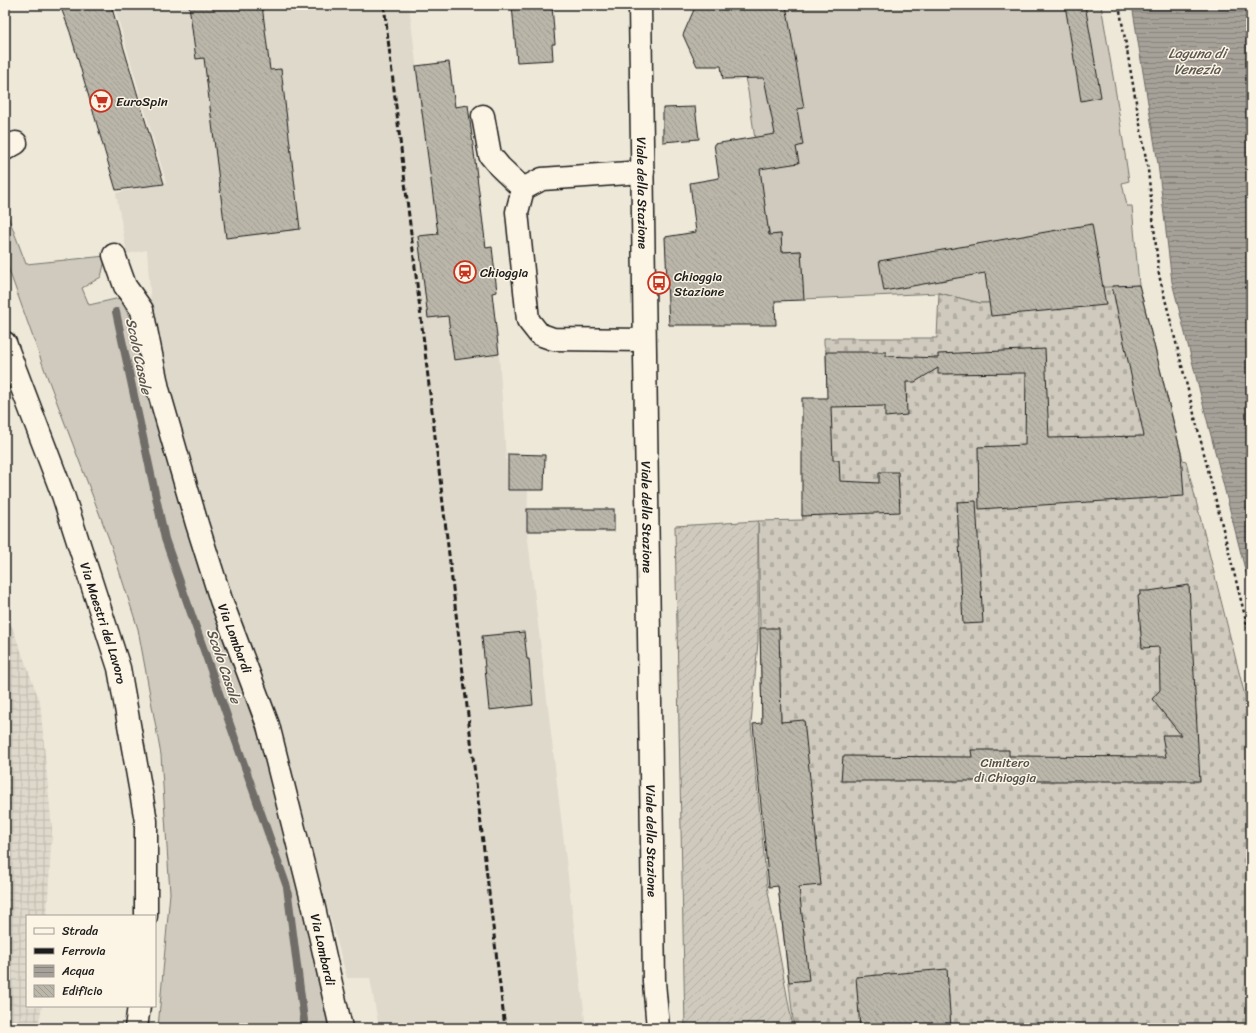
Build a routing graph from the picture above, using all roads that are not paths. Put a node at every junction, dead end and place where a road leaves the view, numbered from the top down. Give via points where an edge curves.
1 (640, 5) edge
2 (483, 116) dead end
3 (642, 172) junction
4 (523, 189) junction
5 (114, 255) dead end
6 (644, 340) junction
7 (5, 343) edge
8 (146, 915) edge
9 (139, 1007) edge
10 (136, 1028) edge
11 (341, 1028) edge
12 (658, 1028) edge

1 - 3 street, Viale della Stazione
2 - 4 street via 490,155
3 - 4 street via 542,179
3 - 6 street, Viale della Stazione
4 - 6 street via 517,212 528,320 539,334 553,339
5 - 11 street, Via Lombardi via 125,286 142,310 158,389 197,524 221,600 268,725
6 - 12 street, Viale della Stazione via 654,982
7 - 8 street, Via Maestri del Lavoro via 63,495 120,668 146,821
9 - 10 street

